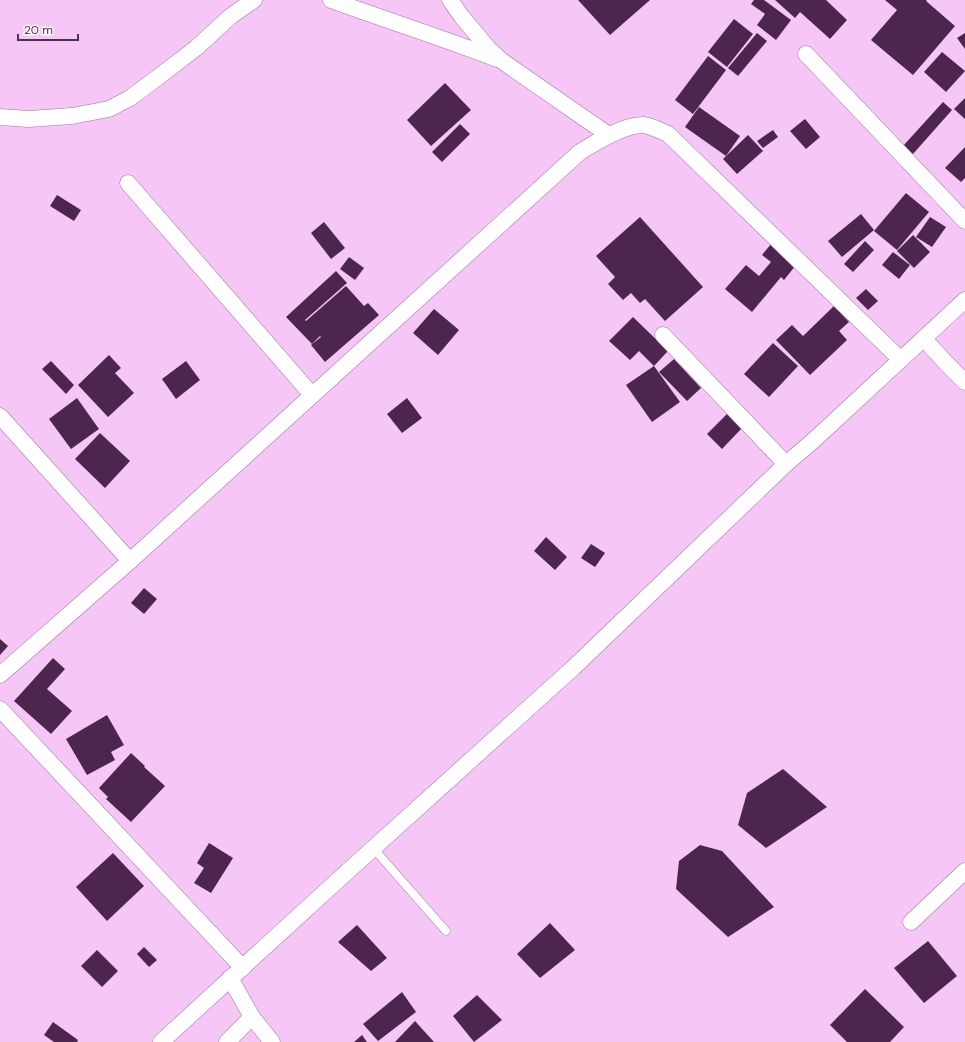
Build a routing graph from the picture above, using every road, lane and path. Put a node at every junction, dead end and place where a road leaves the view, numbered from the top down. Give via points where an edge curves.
1 (254, 0) edge
2 (331, 0) edge
3 (450, 0) edge
4 (806, 54) dead end
5 (502, 61) junction
6 (0, 117) edge
7 (609, 135) junction
8 (128, 183) dead end
9 (965, 220) edge
10 (965, 300) edge
11 (663, 335) dead end
12 (924, 339) junction
13 (900, 359) junction
14 (965, 382) edge
15 (312, 395) junction
16 (0, 416) edge
17 (786, 464) junction
18 (130, 562) junction
19 (0, 675) edge
20 (0, 709) edge
21 (373, 848) junction
22 (965, 871) edge
23 (911, 922) dead end
24 (446, 931) dead end
25 (243, 968) junction
26 (230, 978) junction
27 (252, 1017) junction
28 (161, 1042) edge
29 (227, 1042) edge
30 (272, 1042) edge

1 - 6 street via 231,16 158,78 130,98 109,108 72,116 28,119
2 - 5 street
3 - 5 street via 488,48
4 - 9 street
5 - 7 street
7 - 13 street via 644,125 668,134
7 - 15 street via 580,152
8 - 15 street
10 - 12 street
11 - 17 street
12 - 13 street
12 - 14 street
13 - 17 street
15 - 18 street
16 - 18 street
17 - 21 street via 573,668
18 - 19 street
20 - 25 street
21 - 24 lane
21 - 25 street
22 - 23 street
25 - 26 street
26 - 27 street
26 - 28 street
27 - 29 street
27 - 30 street

